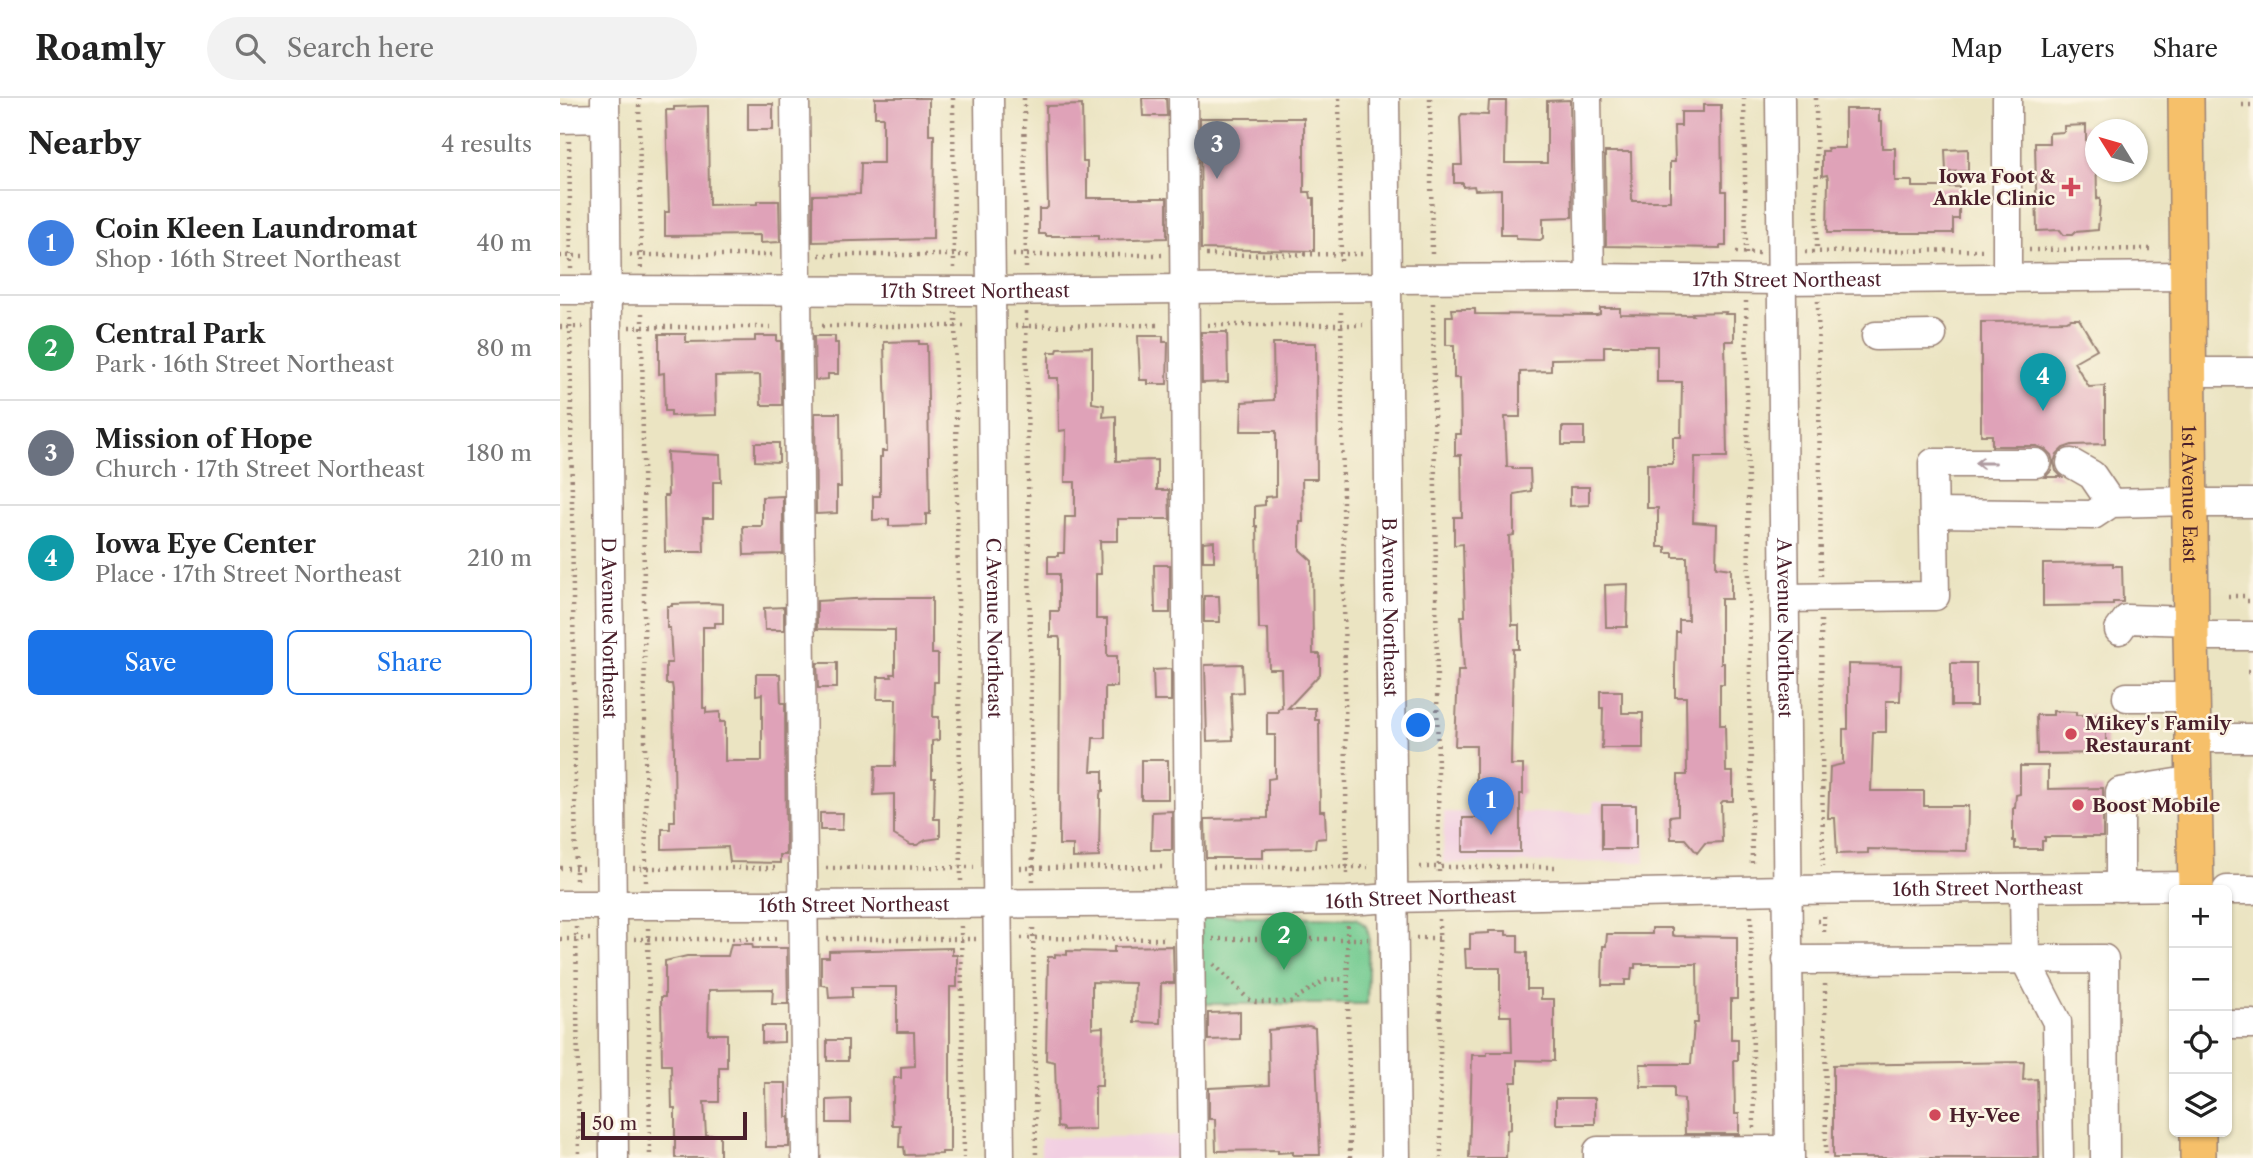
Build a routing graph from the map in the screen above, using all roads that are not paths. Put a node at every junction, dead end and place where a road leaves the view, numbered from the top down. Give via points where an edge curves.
1 (795, 98) edge
2 (989, 98) edge
3 (1183, 98) edge
4 (1385, 98) edge
5 (1587, 98) edge
6 (1780, 98) edge
7 (2007, 98) edge
8 (2186, 98) edge
9 (605, 108) edge
10 (565, 119) edge
11 (2188, 276) junction
12 (1590, 278) junction
13 (2007, 278) junction
14 (1781, 280) junction
15 (1388, 283) junction
16 (1185, 288) junction
17 (607, 290) junction
18 (567, 291) edge
19 (797, 291) junction
20 (991, 291) junction
21 (1932, 335) dead end
22 (1876, 336) dead end
23 (2189, 372) junction
24 (2253, 372) edge
25 (2036, 463) dead end
26 (2071, 463) dead end
27 (2190, 502) junction
28 (2111, 503) junction
29 (2253, 503) edge
30 (1934, 513) junction
31 (1784, 598) junction
32 (2119, 629) dead end
33 (2191, 629) junction
34 (2253, 636) edge
35 (2127, 696) dead end
36 (2193, 697) junction
37 (2193, 738) junction
38 (2253, 738) edge
39 (2194, 780) junction
40 (2208, 885) edge
41 (2120, 887) junction
42 (2024, 888) junction
43 (2169, 888) edge
44 (1786, 890) junction
45 (2232, 890) edge
46 (2253, 890) edge
47 (1392, 898) junction
48 (1189, 902) junction
49 (996, 903) junction
50 (571, 904) edge
51 (611, 905) junction
52 (804, 905) junction
53 (1787, 960) junction
54 (2025, 960) junction
55 (2232, 1024) edge
56 (2253, 1024) edge
57 (2198, 1137) edge
58 (1789, 1154) edge
59 (614, 1158) edge
60 (806, 1158) edge
61 (1000, 1158) edge
62 (1194, 1158) edge
63 (1396, 1158) edge
64 (1598, 1158) edge
65 (2059, 1158) edge
66 (2105, 1158) edge
67 (2198, 1158) edge

1 - 19 street
2 - 20 street, C Avenue Northeast
3 - 16 street
4 - 15 street, B Avenue Northeast
5 - 12 street
6 - 14 street, A Avenue Northeast
7 - 13 street
8 - 11 main road, 1st Avenue East
9 - 10 street
9 - 17 street, D Avenue Northeast
11 - 13 street, 17th Street Northeast
11 - 23 main road, 1st Avenue East
12 - 14 street, 17th Street Northeast
12 - 15 street, 17th Street Northeast
13 - 14 street, 17th Street Northeast
14 - 31 street, A Avenue Northeast
15 - 16 street, 17th Street Northeast
15 - 47 street, B Avenue Northeast
16 - 20 street, 17th Street Northeast
16 - 48 street
17 - 18 street, 17th Street Northeast
17 - 19 street, 17th Street Northeast
17 - 51 street, D Avenue Northeast
19 - 20 street, 17th Street Northeast
19 - 52 street
20 - 49 street, C Avenue Northeast
21 - 22 street
23 - 24 street
23 - 27 main road, 1st Avenue East
25 -> 30 street via 1933,463
26 - 28 street via 2092,474
27 - 28 street
27 - 29 street
27 - 33 main road, 1st Avenue East
28 - 30 street via 2094,515
30 - 31 street via 1935,596
31 - 44 street, A Avenue Northeast
32 - 33 street via 2127,619
33 - 34 street
33 - 36 main road, 1st Avenue East
35 - 36 street
36 - 37 main road, 1st Avenue East
37 - 38 street
37 - 39 main road, 1st Avenue East
39 - 40 main road, 1st Avenue East
39 - 41 street via 2120,792
41 - 42 street, 16th Street Northeast
41 - 43 street, 16th Street Northeast
42 - 44 street, 16th Street Northeast
42 - 54 street
44 - 47 street, 16th Street Northeast
44 - 53 street, A Avenue Northeast
45 - 46 street, 16th Street Northeast
47 - 48 street, 16th Street Northeast
47 - 63 street, B Avenue Northeast
48 - 49 street, 16th Street Northeast
48 - 62 street via 1203,948
49 - 52 street, 16th Street Northeast
49 - 61 street, C Avenue Northeast
50 - 51 street, 16th Street Northeast
51 - 52 street, 16th Street Northeast
51 - 59 street, D Avenue Northeast
52 - 60 street
53 - 54 street
53 - 58 street, A Avenue Northeast
54 - 65 street via 2057,1022
54 - 66 street via 2104,959
55 - 56 street
57 - 67 main road
58 - 64 street via 1598,1151

